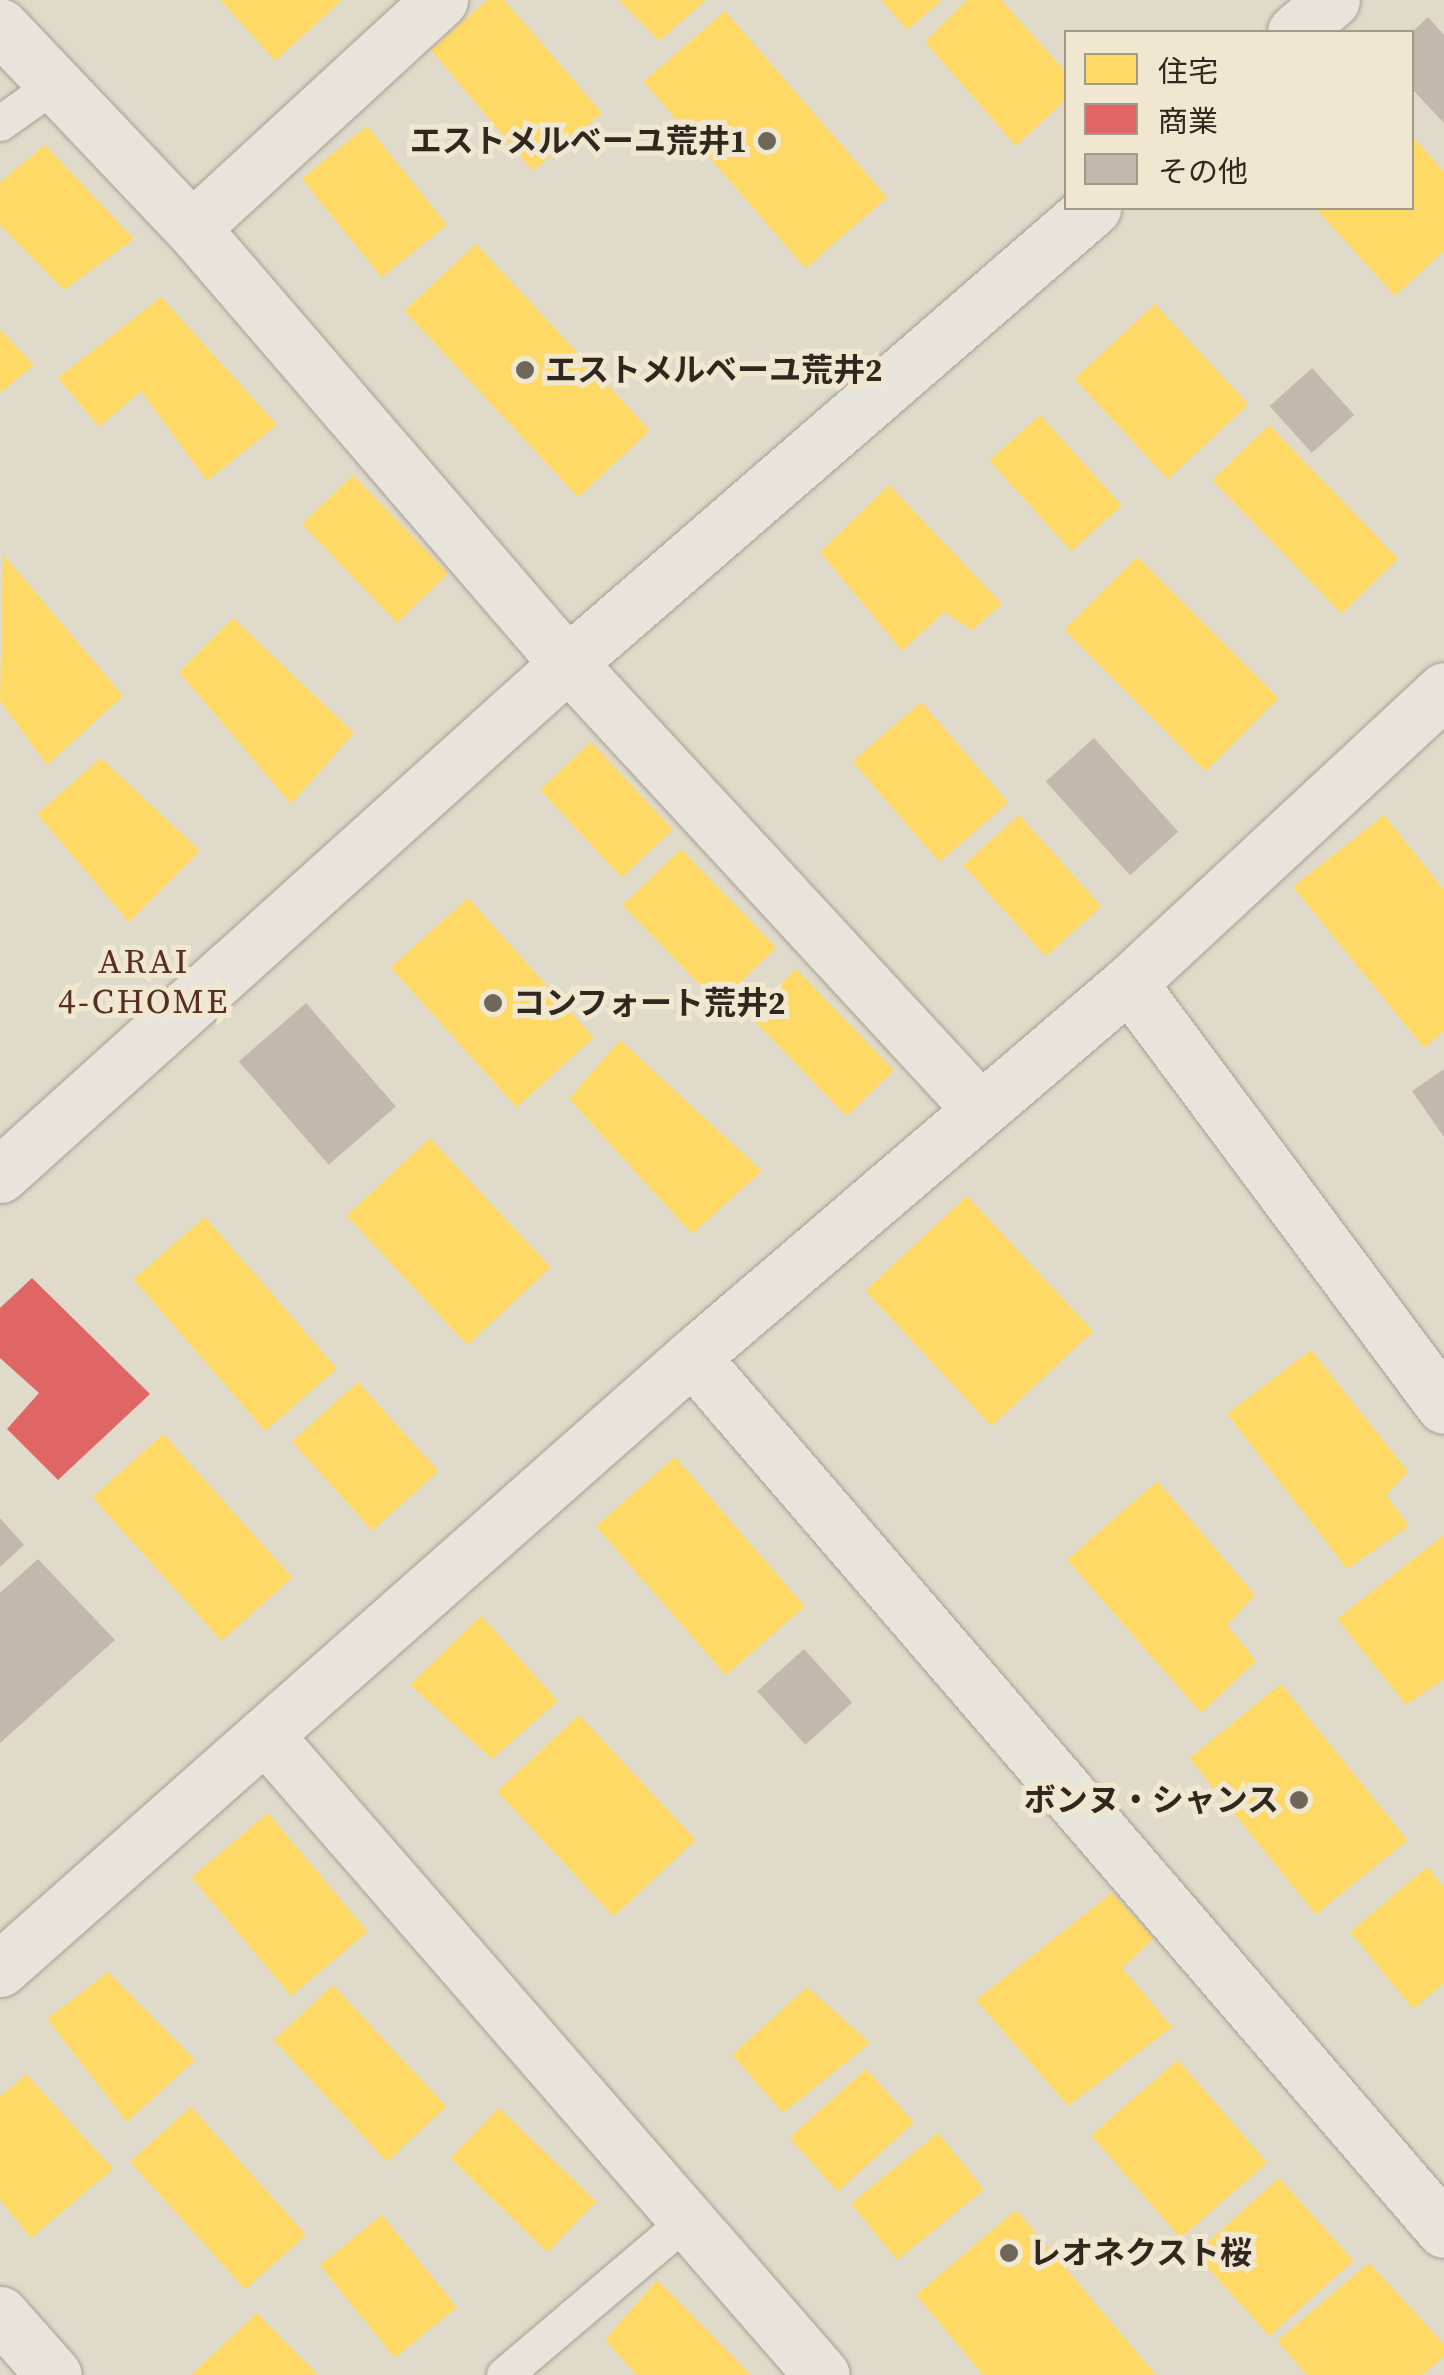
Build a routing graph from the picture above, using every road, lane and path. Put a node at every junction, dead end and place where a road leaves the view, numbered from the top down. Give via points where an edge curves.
1 (440, 0) edge
2 (1332, 0) edge
3 (0, 26) edge
4 (1297, 30) edge
5 (55, 84) junction
6 (0, 123) edge
7 (1091, 210) edge
8 (192, 228) junction
9 (568, 663) junction
10 (1444, 690) edge
11 (1129, 982) junction
12 (979, 1108) junction
13 (0, 1175) edge
14 (692, 1357) junction
15 (1444, 1406) edge
16 (266, 1735) junction
17 (0, 1969) edge
18 (687, 2220) junction
19 (1444, 2230) edge
20 (0, 2314) edge
21 (54, 2375) edge
22 (504, 2375) edge
23 (822, 2375) edge

1 - 8 street
2 - 4 street
3 - 5 street
5 - 6 lane
5 - 8 street
7 - 9 street
8 - 9 street
9 - 12 street
9 - 13 street
10 - 11 street
11 - 12 street
11 - 15 street
12 - 14 street
14 - 16 street
14 - 19 street
16 - 17 street
16 - 18 street
18 - 22 lane
18 - 23 street
20 - 21 street

